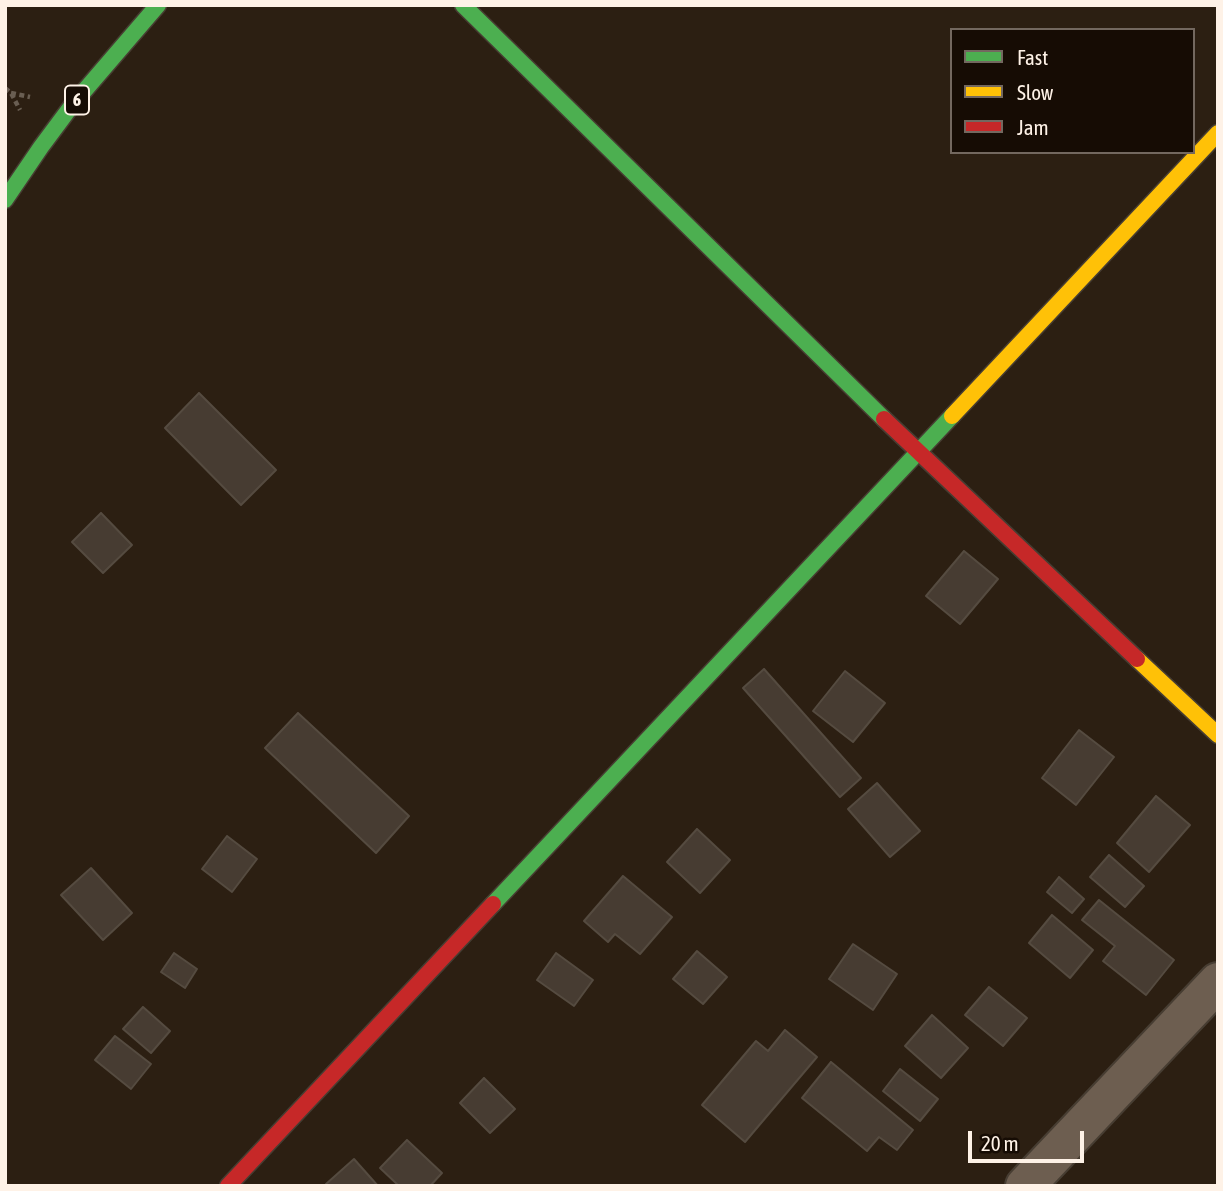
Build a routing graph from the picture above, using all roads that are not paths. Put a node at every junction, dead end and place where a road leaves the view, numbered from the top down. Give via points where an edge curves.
1 (158, 5) edge
2 (463, 5) edge
3 (1218, 133) edge
4 (5, 200) edge
5 (918, 452) junction
6 (1218, 735) edge
7 (1218, 982) edge
8 (228, 1186) edge
9 (1024, 1186) edge

1 - 4 main road, 6 via 73,104
2 - 5 main road
3 - 5 main road
5 - 6 main road
5 - 8 main road
7 - 9 street

